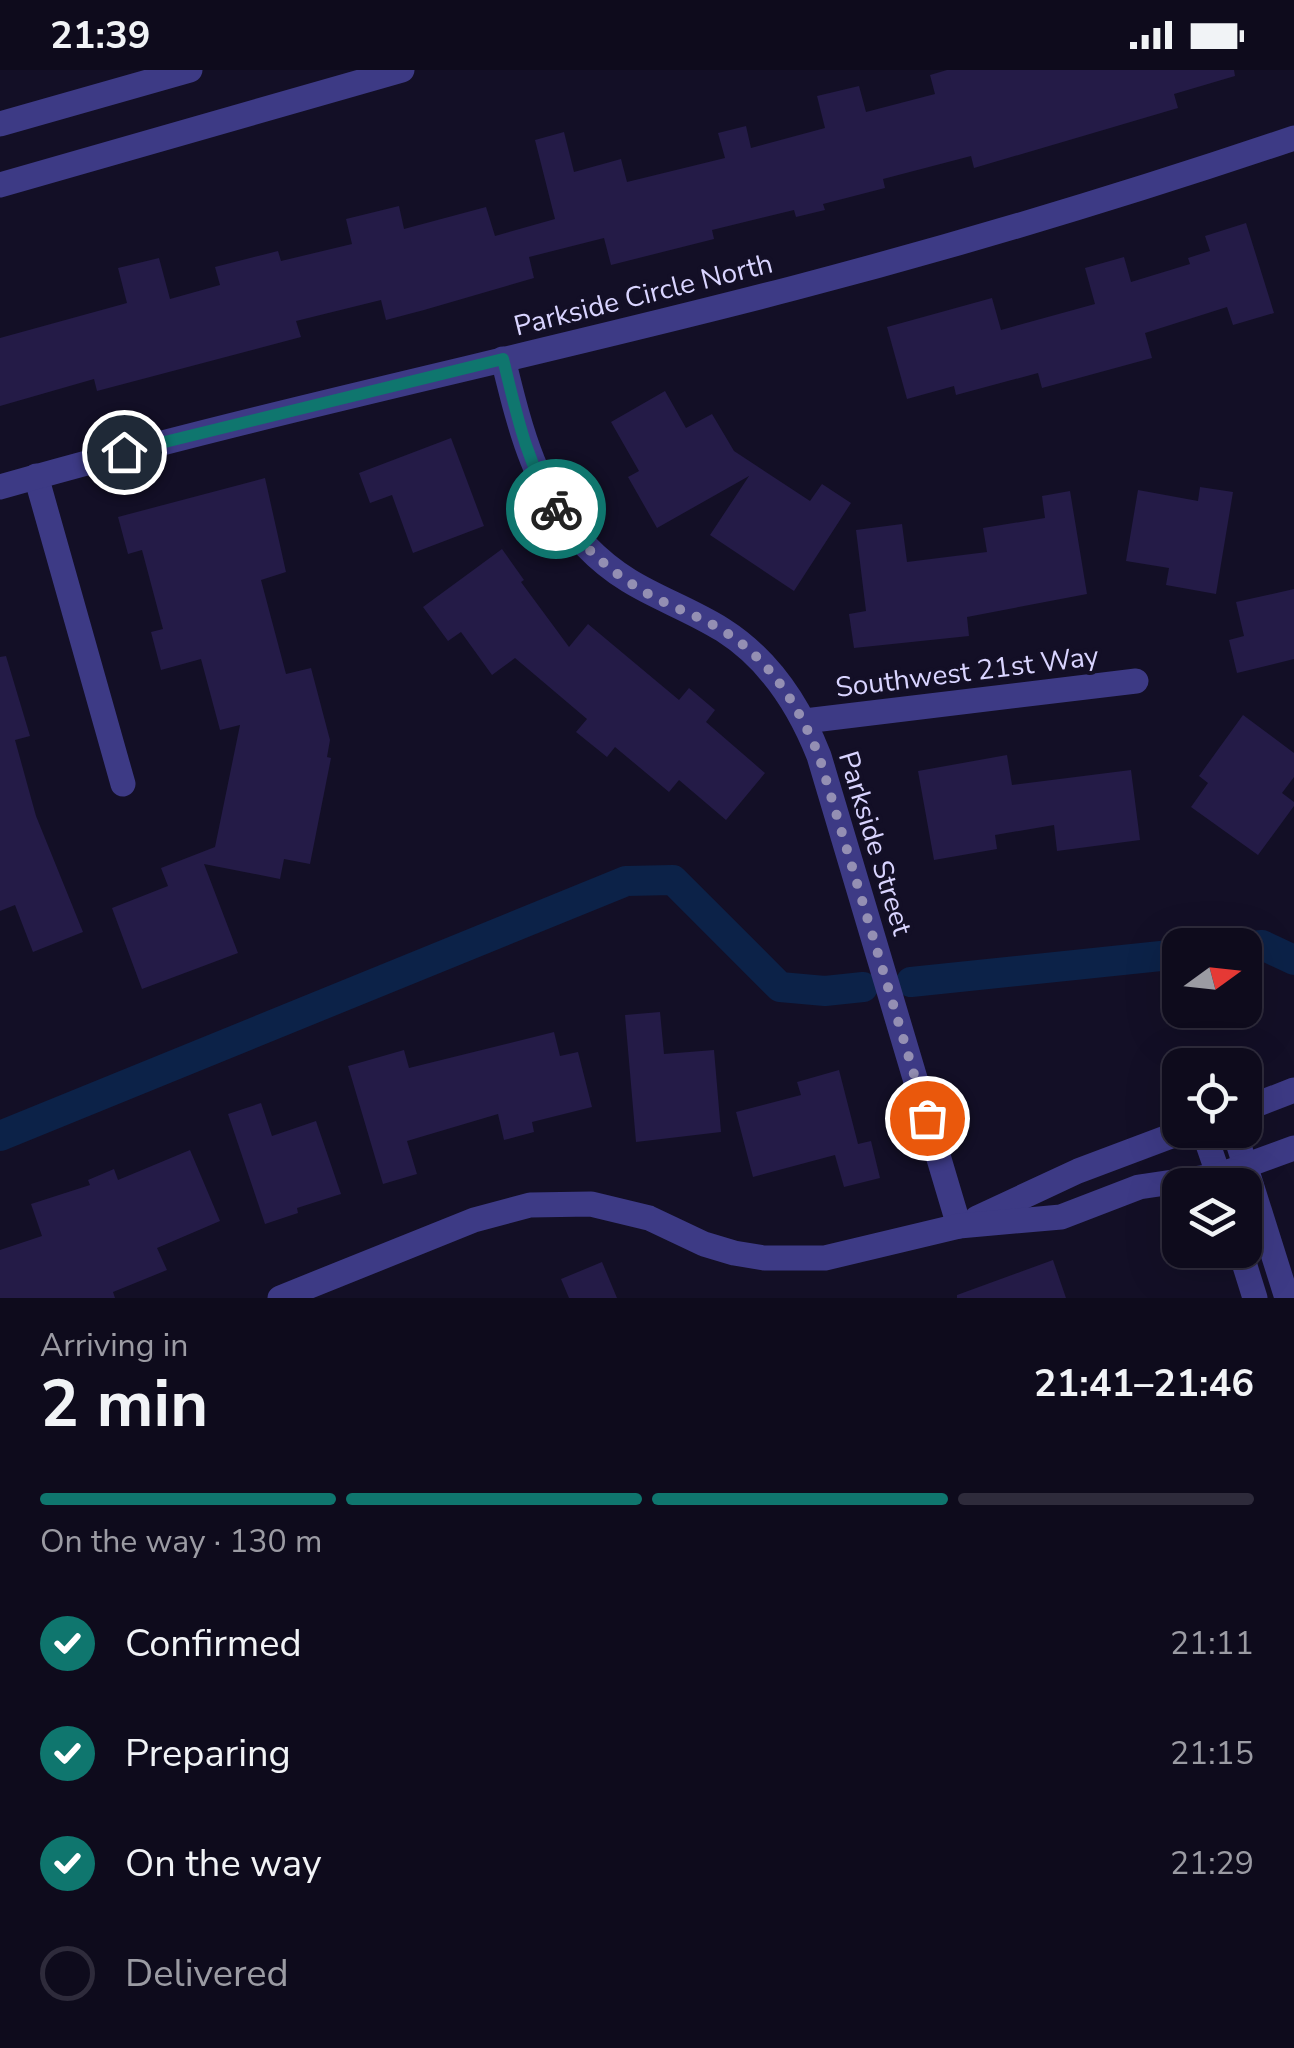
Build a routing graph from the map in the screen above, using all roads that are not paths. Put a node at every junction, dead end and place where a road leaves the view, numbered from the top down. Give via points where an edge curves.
1 (190, 70) edge
2 (402, 70) edge
3 (0, 124) edge
4 (1294, 138) edge
5 (0, 185) edge
6 (503, 359) junction
7 (36, 476) junction
8 (0, 486) edge
9 (1136, 682) dead end
10 (805, 721) junction
11 (124, 784) dead end
12 (1294, 1090) edge
13 (1262, 1102) edge
14 (1162, 1139) edge
15 (1240, 1148) edge
16 (1294, 1148) edge
17 (1245, 1166) junction
18 (1242, 1168) edge
19 (1162, 1186) edge
20 (959, 1226) junction
21 (1246, 1268) edge
22 (280, 1298) edge
23 (1255, 1298) edge
24 (1287, 1298) edge

1 - 3 street
2 - 5 street
4 - 6 street, Parkside Circle North via 999,232
6 - 7 street, Parkside Circle North
6 - 10 street, Parkside Street via 534,468 566,524 636,588 746,648
7 - 8 street, Parkside Circle North
7 - 11 street
9 - 10 street, Southwest 21st Way
10 - 20 street, Parkside Street
12 - 13 street
14 - 20 street
15 - 17 street
16 - 17 street
17 - 18 street
17 - 24 street
19 - 20 street via 1061,1216
20 - 22 street via 825,1258 779,1259 704,1244 620,1210 530,1205 474,1220
21 - 23 street

